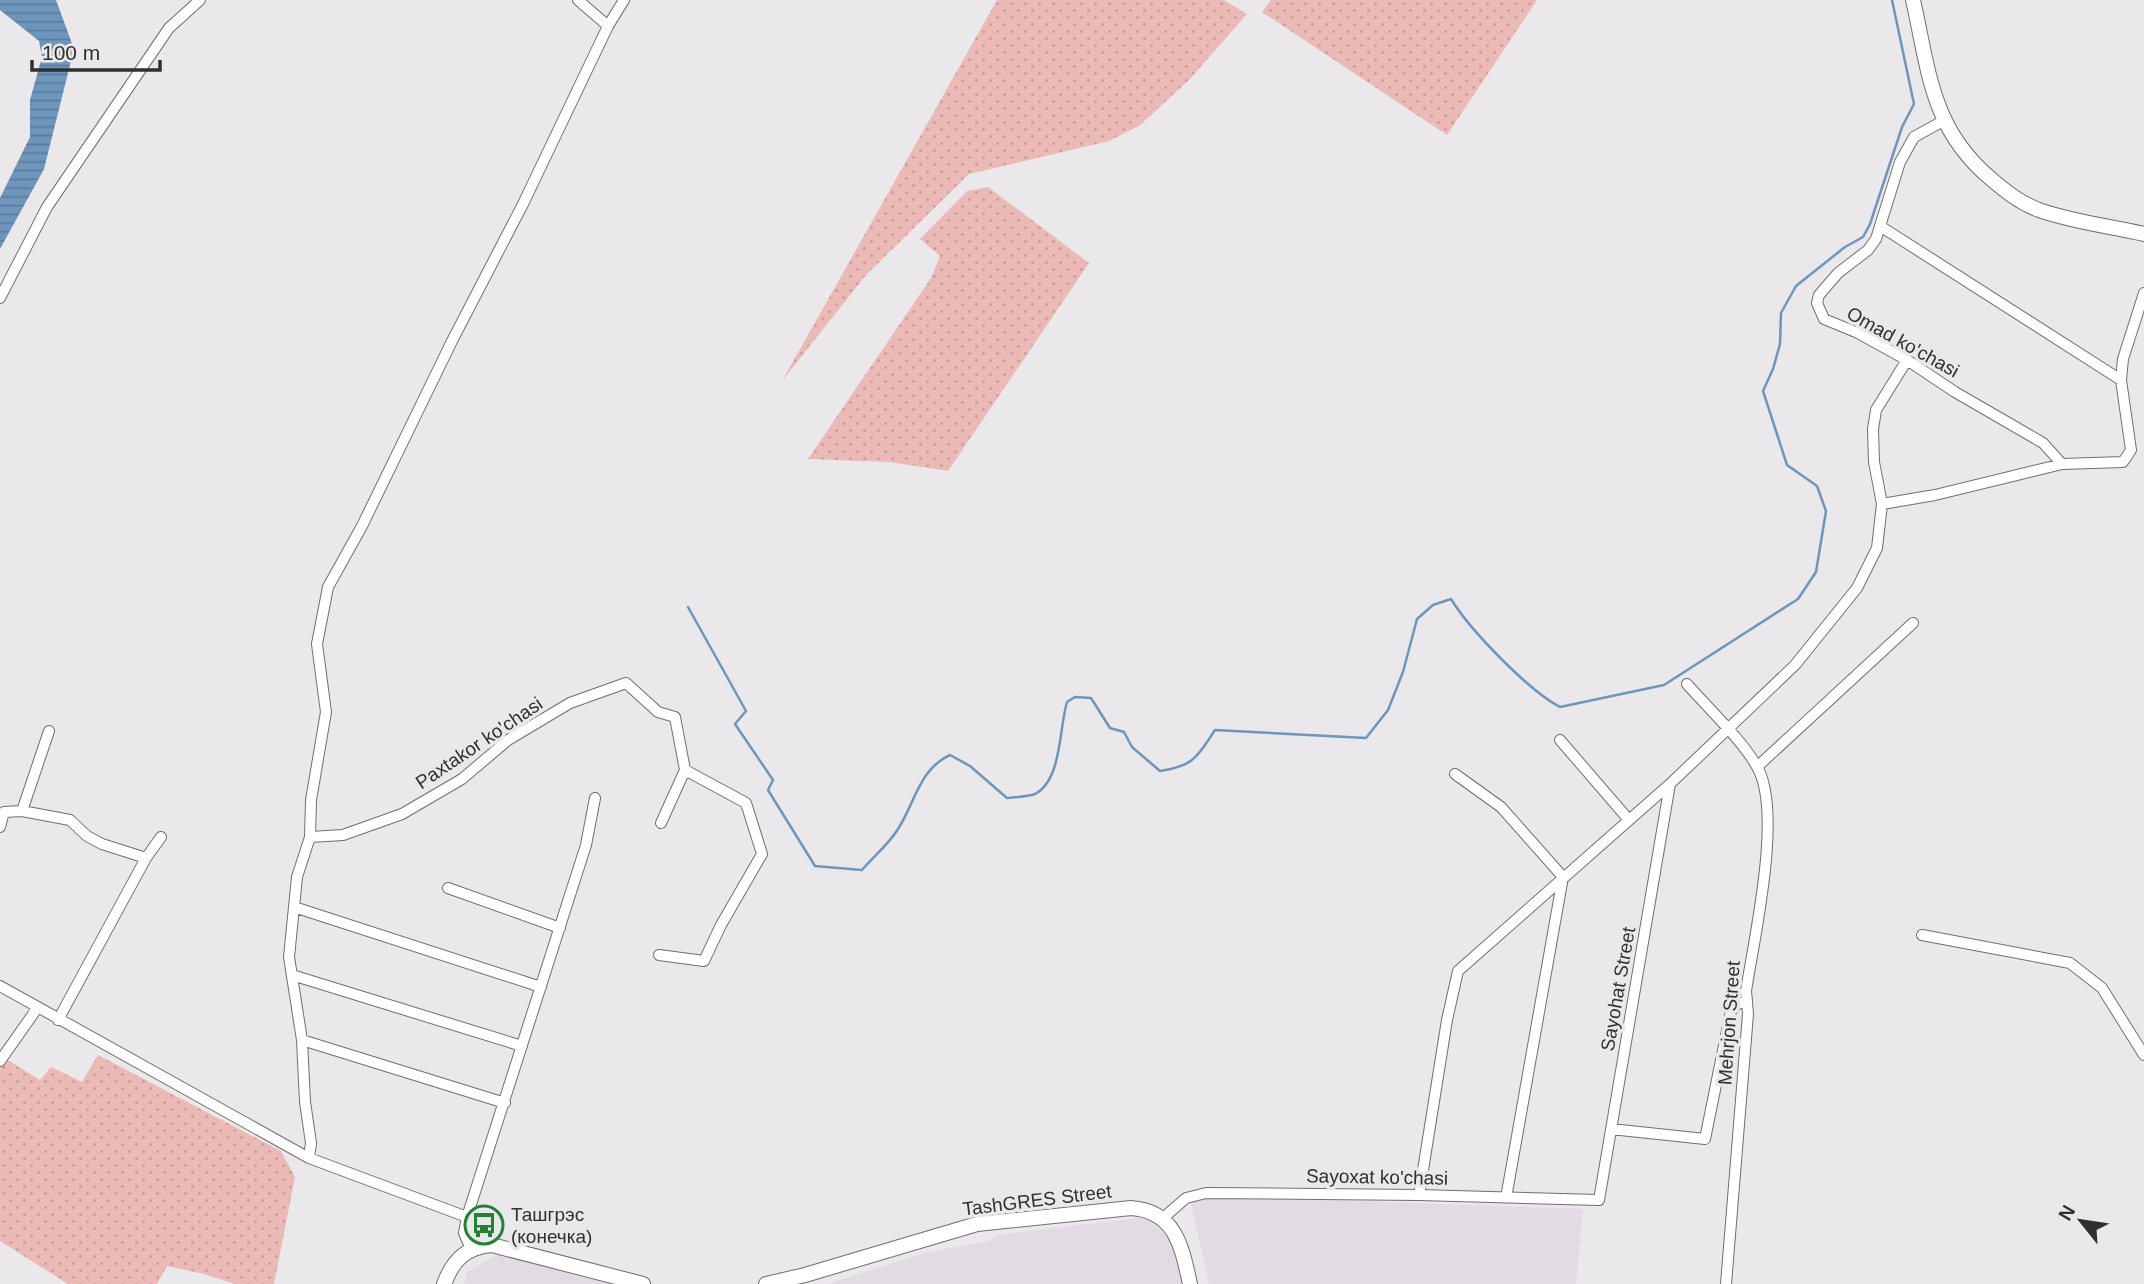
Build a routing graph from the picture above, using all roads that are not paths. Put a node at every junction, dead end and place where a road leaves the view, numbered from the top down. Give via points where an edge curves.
1 (200, 0) edge
2 (578, 0) edge
3 (624, 0) edge
4 (1913, 0) edge
5 (608, 26) junction
6 (1943, 121) junction
7 (1880, 226) junction
8 (2144, 234) edge
9 (2144, 293) edge
10 (0, 298) edge
11 (1907, 360) junction
12 (2121, 380) junction
13 (2062, 464) junction
14 (1882, 504) junction
15 (1913, 623) dead end
16 (1687, 684) dead end
17 (1727, 729) junction
18 (49, 731) dead end
19 (1560, 740) dead end
20 (1758, 766) junction
21 (685, 771) junction
22 (1455, 775) dead end
23 (1670, 784) junction
24 (596, 798) dead end
25 (2, 811) edge
26 (22, 811) junction
27 (1629, 820) junction
28 (661, 823) dead end
29 (0, 827) edge
30 (161, 837) dead end
31 (310, 837) junction
32 (146, 858) junction
33 (1563, 877) junction
34 (448, 888) dead end
35 (294, 907) junction
36 (560, 928) junction
37 (1922, 934) dead end
38 (659, 955) dead end
39 (292, 975) junction
40 (0, 986) edge
41 (541, 987) junction
42 (1747, 1000) junction
43 (38, 1007) junction
44 (58, 1020) junction
45 (302, 1040) junction
46 (522, 1046) junction
47 (2144, 1055) edge
48 (0, 1061) edge
49 (505, 1103) junction
50 (1611, 1129) junction
51 (309, 1158) junction
52 (1419, 1195) junction
53 (1506, 1198) junction
54 (467, 1217) junction
55 (1162, 1219) junction
56 (471, 1249) junction
57 (444, 1284) edge
58 (643, 1284) edge
59 (766, 1284) edge
60 (1190, 1284) edge
61 (1726, 1284) edge

1 - 10 street via 169,28 47,207
2 - 5 street
3 - 5 street
4 - 6 main road
5 - 31 street via 328,587 317,643 326,712 311,800
6 - 7 street, Omad ko'chasi via 1914,137 1900,162
6 - 8 main road via 1982,172 2024,204
7 - 11 street, Omad ko'chasi via 1876,239 1838,273 1817,303 1824,319
7 - 12 street
9 - 12 street
11 - 13 street, Omad ko'chasi via 2043,443
11 - 14 street via 1876,410 1874,462
12 - 13 street via 2131,450 2123,462
13 - 14 street
14 - 17 street via 1877,548 1857,588 1794,665
15 - 20 street
16 - 17 street, Mehrjon Street
17 - 20 street, Mehrjon Street
17 - 23 street
18 - 26 street
19 - 27 street
20 - 42 street, Mehrjon Street via 1768,803 1768,848
21 - 28 street
21 - 31 street, Paxtakor ko'chasi via 675,717 657,712 626,683 559,709 509,740 462,779 402,814 343,835
21 - 38 street via 746,803 762,854 704,961
22 - 33 street via 1501,807
23 - 27 street
23 - 50 street, Sayohat Street
24 - 36 street
25 - 26 street
25 - 29 street
26 - 32 street via 70,820 102,844
27 - 33 street
30 - 32 street
31 - 35 street via 297,877
32 - 44 street
33 - 52 street via 1458,971
33 - 53 street
34 - 36 street
35 - 39 street via 289,957
35 - 41 street
36 - 41 street
37 - 47 street via 2070,962 2102,988
39 - 45 street
39 - 46 street
40 - 43 street
41 - 46 street
42 - 50 street via 1731,1011 1705,1139
42 - 61 street, Mehrjon Street
43 - 44 street
43 - 48 street
44 - 51 street
45 - 49 street
45 - 51 street
46 - 49 street
49 - 54 street
50 - 53 street, Sayoxat ko'chasi via 1599,1200
51 - 54 street
52 - 53 street, Sayoxat ko'chasi
52 - 55 street, Sayoxat ko'chasi via 1206,1193 1186,1198
54 - 56 street via 464,1233
55 - 59 main road, TashGRES Street via 1143,1210 1120,1209 977,1224
55 - 60 main road via 1180,1242
56 - 57 main road via 454,1262
56 - 58 main road via 504,1247

